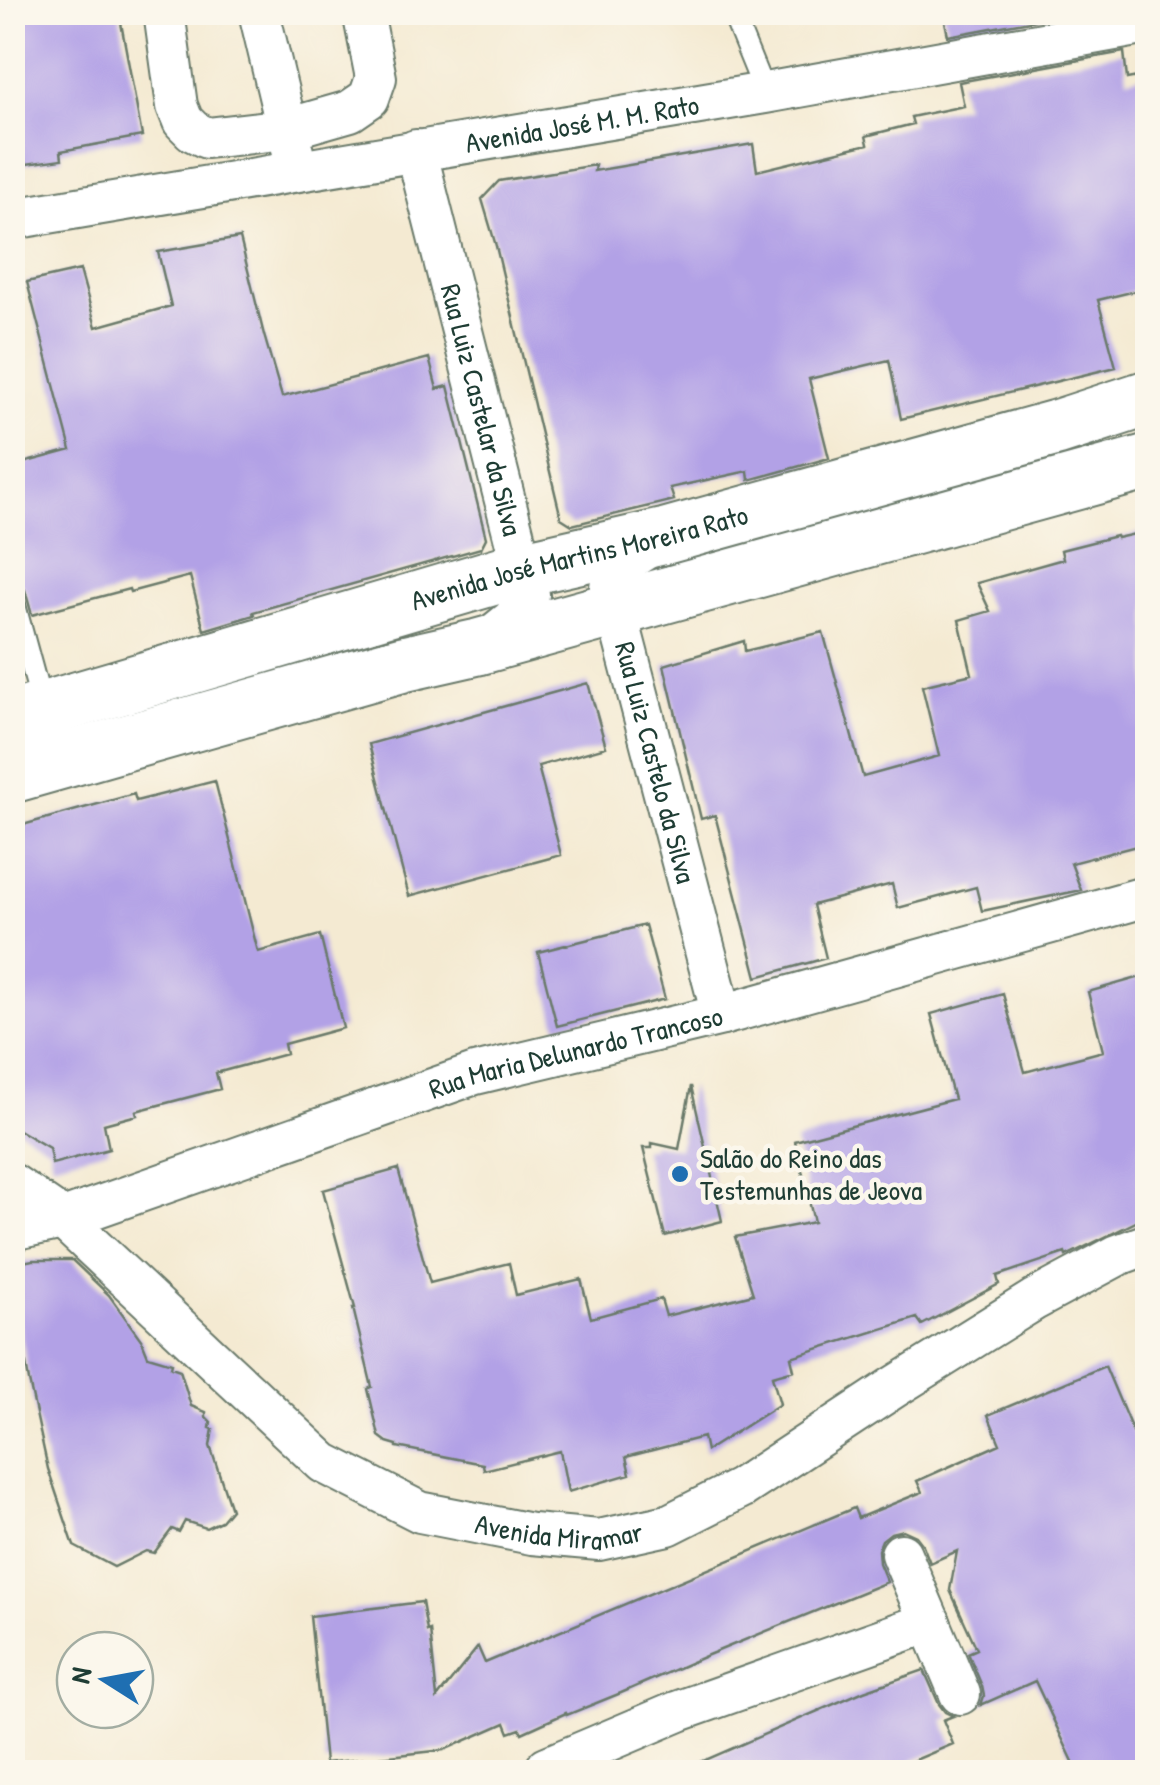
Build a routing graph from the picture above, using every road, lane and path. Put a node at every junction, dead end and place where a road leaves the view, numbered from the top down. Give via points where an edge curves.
1 (164, 12) edge
2 (259, 12) edge
3 (363, 12) edge
4 (732, 12) edge
5 (1148, 24) edge
6 (766, 94) junction
7 (287, 129) junction
8 (416, 150) junction
9 (297, 171) junction
10 (12, 219) edge
11 (1148, 398) edge
12 (1148, 462) edge
13 (666, 536) junction
14 (521, 570) junction
15 (12, 594) edge
16 (616, 608) junction
17 (478, 647) junction
18 (28, 714) edge
19 (12, 774) edge
20 (1148, 896) edge
21 (722, 1015) junction
22 (12, 1184) edge
23 (62, 1219) junction
24 (12, 1230) edge
25 (1148, 1244) edge
26 (901, 1554) dead end
27 (930, 1622) junction
28 (960, 1694) dead end
29 (544, 1772) edge

1 - 7 street via 183,121 207,138
2 - 7 street
3 - 7 street via 376,78 369,98
4 - 6 lane
5 - 6 street, Avenida José M. M. Rato
6 - 8 street, Avenida José M. M. Rato
7 - 9 street
8 - 9 street, Avenida José M. M. Rato
8 - 14 street, Rua Luiz Castelar da Silva
9 - 10 street, Avenida José M. M. Rato
11 - 13 street, Avenida José Martins Moreira Rato
12 - 16 street
13 - 14 street, Avenida José Martins Moreira Rato
13 - 16 street, Rua Luiz Castelo da Silva via 622,564 610,587
14 - 17 street, Rua Luiz Castelar da Silva via 529,595 514,619
14 - 18 street, Avenida José Martins Moreira Rato
15 - 18 lane
16 - 17 street
16 - 21 street, Rua Luiz Castelo da Silva
17 - 19 street
20 - 21 street, Rua Maria Delunardo Trancoso
21 - 23 street, Rua Maria Delunardo Trancoso via 475,1074
22 - 23 street, Avenida Miramar
23 - 24 street, Rua Maria Delunardo Trancoso
23 - 25 street, Avenida Miramar via 324,1463 420,1512 599,1540 668,1525 741,1488 1034,1300
26 - 27 street
27 - 28 street
27 - 29 street via 679,1711

